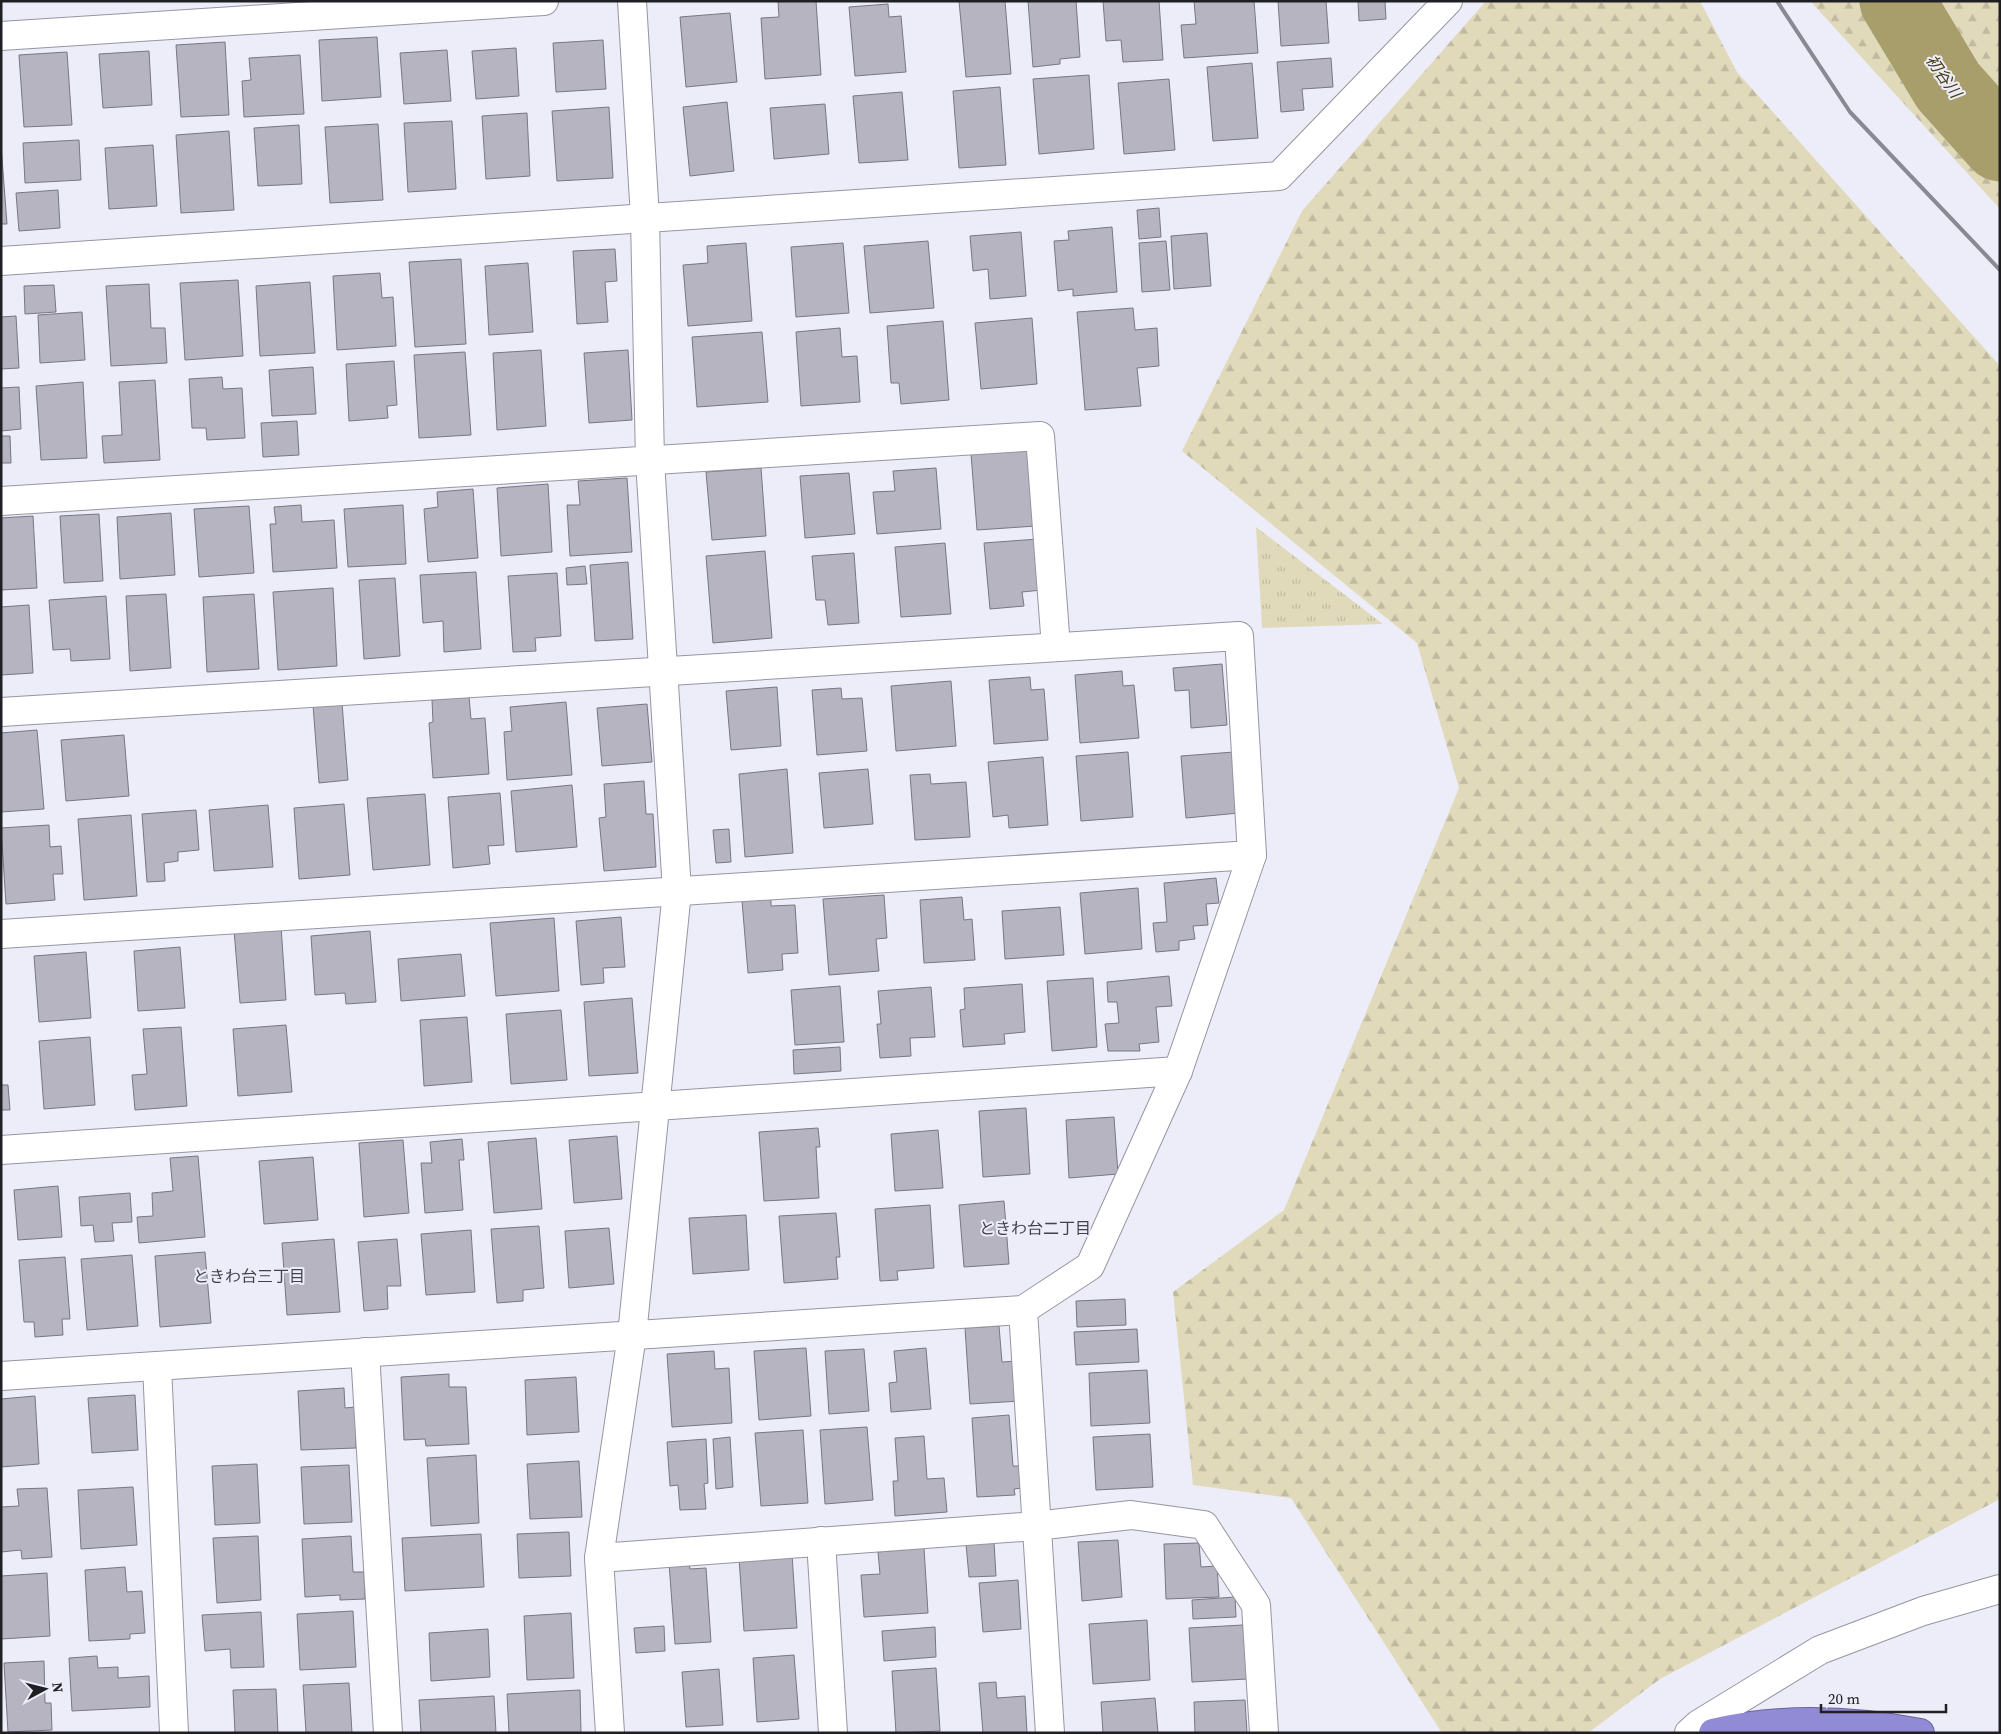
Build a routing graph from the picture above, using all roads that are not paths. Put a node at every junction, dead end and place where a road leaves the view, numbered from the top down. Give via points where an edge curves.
1 (544, 1) edge
2 (632, 1) edge
3 (1448, 1) edge
4 (1, 36) edge
5 (645, 218) junction
6 (1, 261) edge
7 (650, 461) junction
8 (1, 501) edge
9 (1056, 647) junction
10 (664, 671) junction
11 (1, 712) edge
12 (1252, 855) junction
13 (677, 891) junction
14 (1, 934) edge
15 (1178, 1071) junction
16 (655, 1106) junction
17 (1, 1150) edge
18 (1023, 1310) junction
19 (632, 1335) junction
20 (365, 1352) junction
21 (157, 1366) junction
22 (1, 1376) edge
23 (1036, 1526) junction
24 (822, 1541) junction
25 (599, 1558) junction
26 (2000, 1589) edge
27 (174, 1733) edge
28 (388, 1733) edge
29 (610, 1733) edge
30 (833, 1733) edge
31 (1050, 1733) edge
32 (1264, 1733) edge
33 (1689, 1733) edge
34 (1713, 1733) edge
35 (1920, 1733) edge

1 - 4 street
2 - 5 street
3 - 5 street via 1279,176
5 - 6 street
5 - 7 street
7 - 8 street
7 - 9 street via 1040,436
7 - 10 street
9 - 10 street
9 - 12 street via 1238,636
10 - 11 street
10 - 13 street
12 - 13 street
12 - 15 street
13 - 14 street
13 - 16 street
15 - 16 street
15 - 18 street via 1090,1266
16 - 17 street
16 - 19 street
18 - 19 street
18 - 23 street
19 - 20 street
19 - 25 street
20 - 21 street
20 - 28 street
21 - 22 street
21 - 27 street
23 - 24 street
23 - 31 street
23 - 32 street via 1131,1515 1204,1525 1256,1605
24 - 25 street
24 - 30 street
25 - 29 street
26 - 33 street via 1923,1611 1820,1650
34 - 35 highway via 1795,1720 1885,1726

